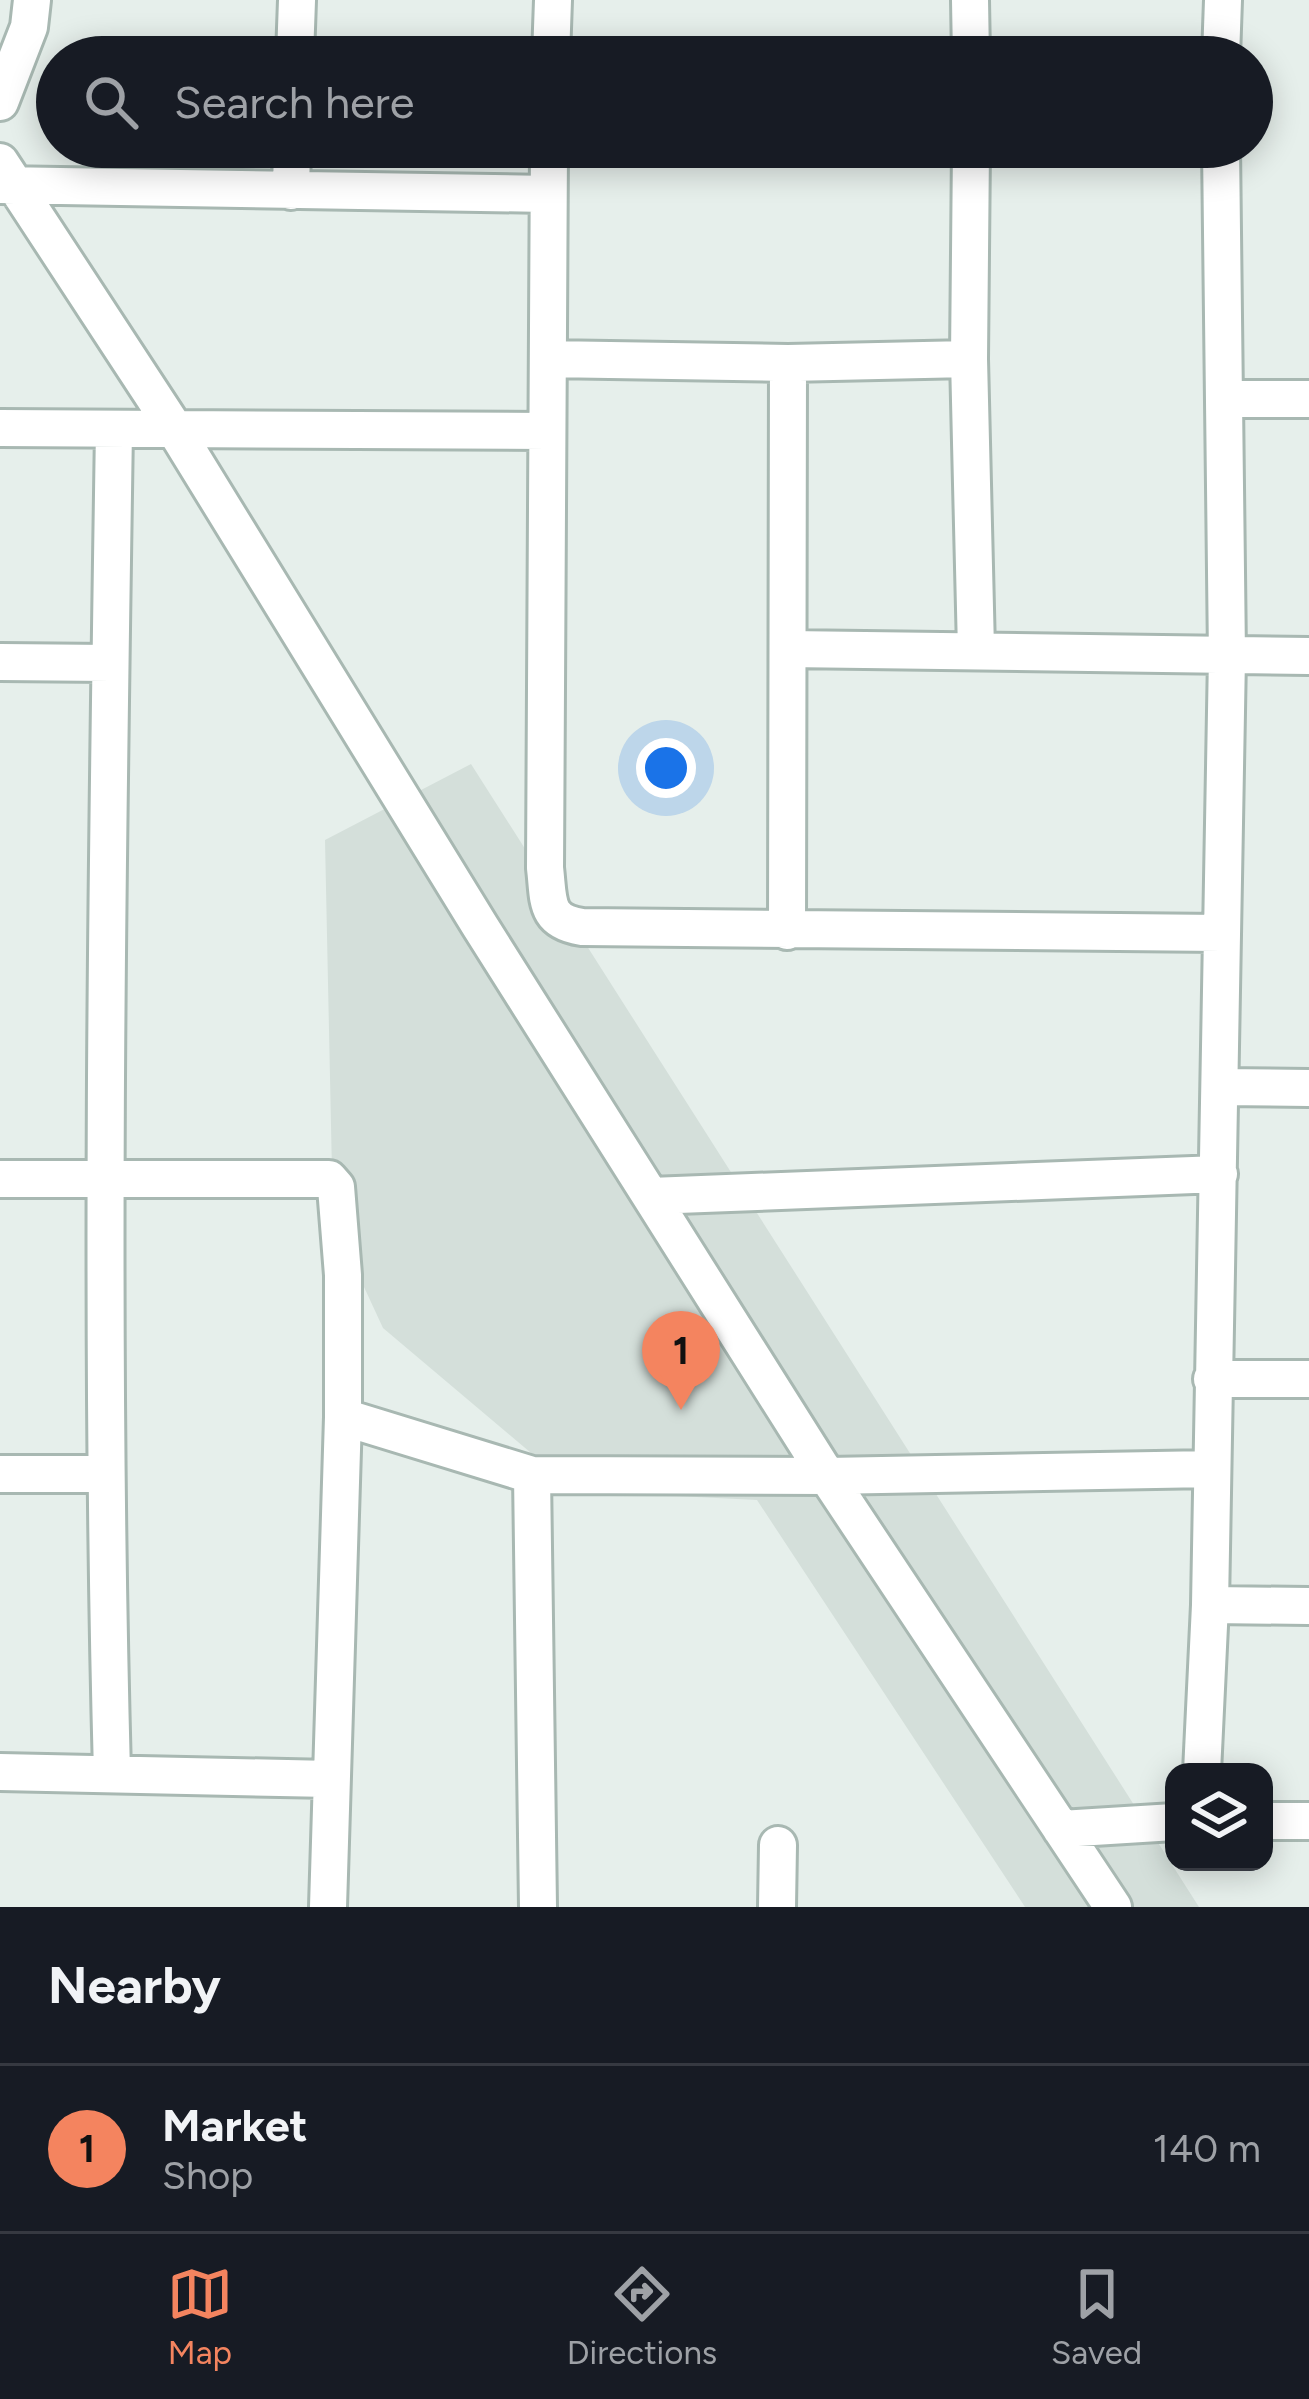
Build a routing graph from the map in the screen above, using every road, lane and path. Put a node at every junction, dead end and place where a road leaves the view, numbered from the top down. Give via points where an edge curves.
1 (32, 0) edge
2 (297, 0) edge
3 (553, 0) edge
4 (970, 0) edge
5 (1222, 0) edge
6 (296, 36) edge
7 (552, 36) edge
8 (971, 36) edge
9 (1221, 36) edge
10 (0, 102) edge
11 (292, 168) edge
12 (549, 168) edge
13 (971, 168) edge
14 (1221, 168) edge
15 (4, 177) edge
16 (291, 191) junction
17 (548, 194) junction
18 (548, 359) junction
19 (969, 359) junction
20 (788, 363) junction
21 (1224, 399) junction
22 (1309, 399) edge
23 (0, 428) edge
24 (174, 428) junction
25 (114, 429) junction
26 (547, 431) junction
27 (788, 649) junction
28 (976, 650) junction
29 (1226, 656) junction
30 (1309, 656) edge
31 (0, 662) edge
32 (110, 663) junction
33 (788, 931) junction
34 (1221, 933) junction
35 (1220, 1088) junction
36 (1309, 1088) edge
37 (1219, 1174) junction
38 (0, 1179) edge
39 (104, 1179) junction
40 (651, 1196) junction
41 (1212, 1379) junction
42 (1309, 1379) edge
43 (343, 1417) junction
44 (1211, 1469) junction
45 (0, 1474) edge
46 (104, 1474) junction
47 (532, 1475) junction
48 (827, 1476) junction
49 (1210, 1605) junction
50 (1309, 1606) edge
51 (1202, 1763) edge
52 (0, 1772) edge
53 (112, 1773) junction
54 (331, 1779) junction
55 (1309, 1820) edge
56 (1273, 1821) edge
57 (1165, 1823) edge
58 (1061, 1829) junction
59 (778, 1845) dead end
60 (328, 1907) edge
61 (538, 1907) edge
62 (777, 1907) edge
63 (1113, 1907) edge

1 - 10 street
2 - 6 street
3 - 7 street
4 - 8 street
5 - 9 street
11 - 16 street
12 - 17 street
13 - 19 street
14 - 21 street
15 - 16 street
15 - 24 street
16 - 17 street
17 - 18 street
18 - 20 street
18 - 26 street
19 - 20 street
19 - 28 street
20 - 27 street
21 - 22 street
21 - 29 street
23 - 25 street
24 - 25 street
24 - 26 street
24 - 40 street
25 - 32 street
26 - 33 street via 549,905 562,924 582,927
27 - 28 street
27 - 33 street
28 - 29 street
29 - 30 street
29 - 34 street
31 - 32 street
32 - 39 street
33 - 34 street
34 - 35 street
35 - 36 street
35 - 37 street
37 - 40 street
37 - 41 street
38 - 39 street
39 - 43 street via 334,1182 344,1275
39 - 46 street
40 - 48 street
41 - 42 street
41 - 44 street
43 - 47 street
43 - 54 street
44 - 48 street
44 - 49 street
45 - 46 street
46 - 53 street
47 - 48 street
47 - 61 street
48 - 58 street
49 - 50 street
49 - 51 street
52 - 53 street
53 - 54 street
54 - 60 street
55 - 56 street
57 - 58 street
58 - 63 street
59 - 62 street

